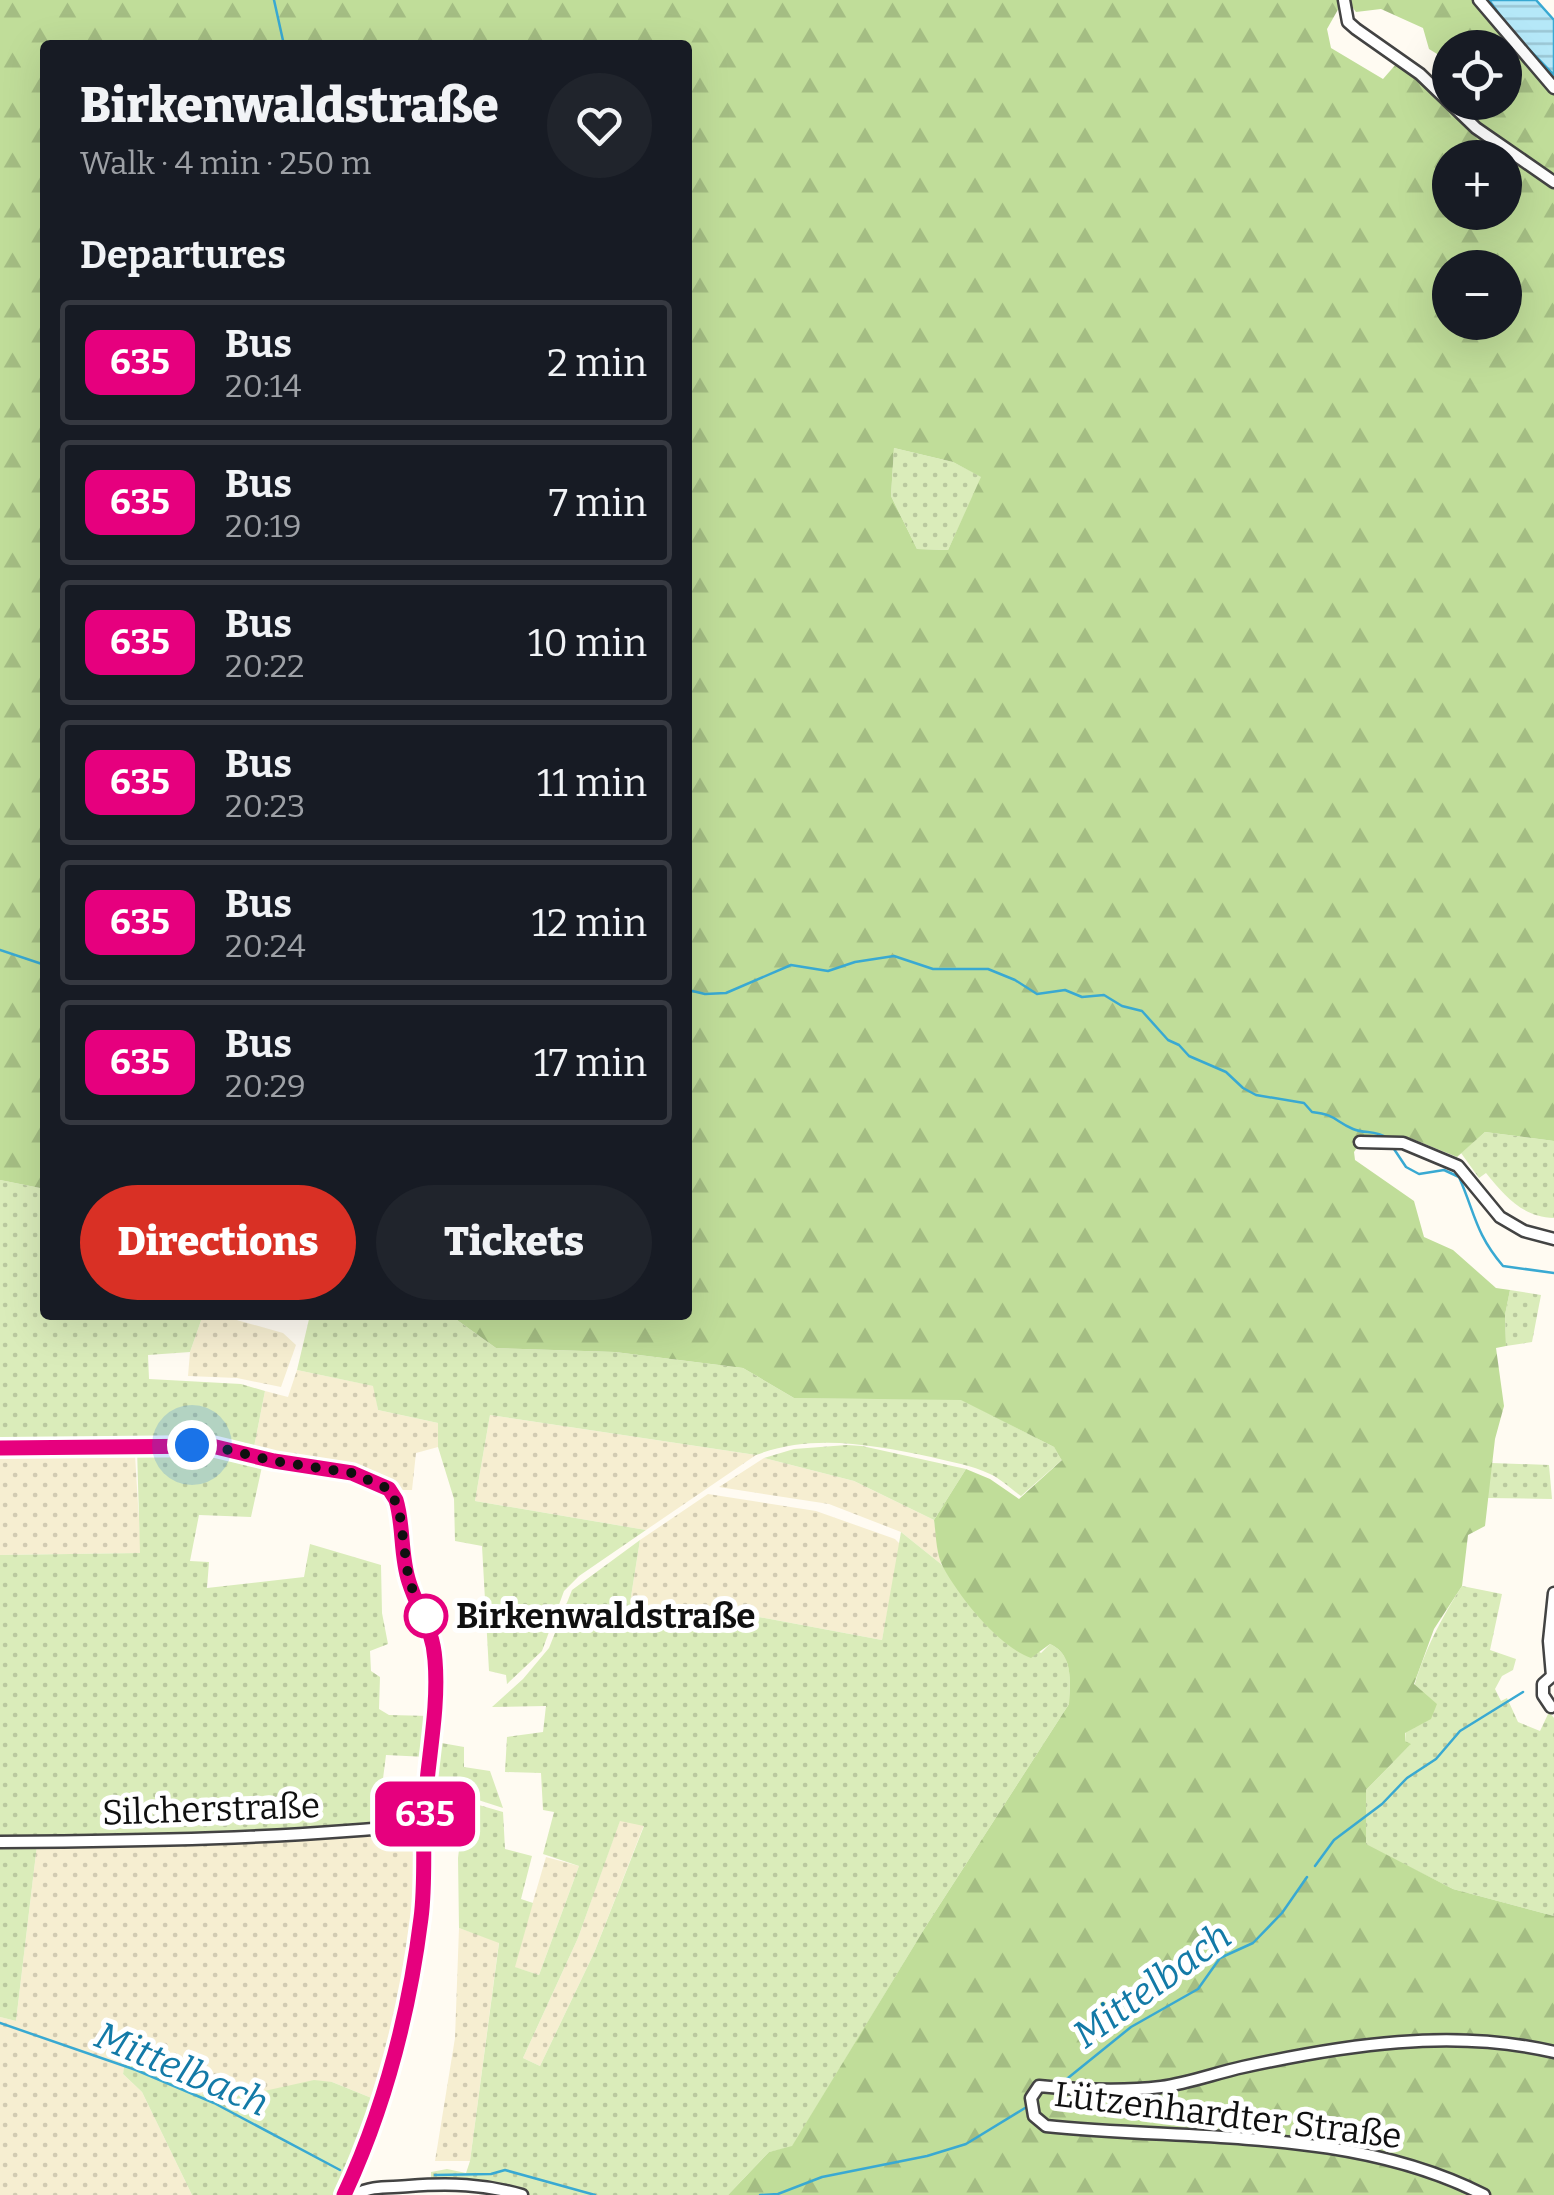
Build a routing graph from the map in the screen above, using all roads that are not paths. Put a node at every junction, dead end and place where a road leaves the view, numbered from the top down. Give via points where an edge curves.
1 (1344, 0) edge
2 (1479, 0) edge
3 (1554, 88) edge
4 (1554, 182) edge
5 (1360, 1142) dead end
6 (1554, 1239) edge
7 (0, 1448) edge
8 (1554, 1593) edge
9 (1553, 1676) edge
10 (1551, 1707) dead end
11 (424, 1824) junction
12 (0, 1842) edge
13 (1554, 2052) edge
14 (354, 2173) junction
15 (369, 2187) junction
16 (405, 2191) edge
17 (344, 2195) edge
18 (354, 2195) edge
19 (522, 2195) edge
20 (1484, 2195) edge

1 - 4 street via 1356,30
2 - 3 street
5 - 6 street via 1390,1142 1458,1166 1500,1216
7 - 11 street via 212,1446 352,1473 389,1489 436,1664
8 - 9 street
9 - 10 street via 1543,1695
11 - 12 street, Silcherstraße
11 - 14 street via 421,1917 407,2003 391,2072
13 - 20 street, Lützenhardter Straße via 1510,2042 1383,2044 1166,2086 1102,2092 1039,2086 1031,2098 1034,2116 1046,2126 1355,2152 1420,2168
14 - 15 street
14 - 17 street
15 - 16 street
15 - 18 street
16 - 19 street via 446,2182

